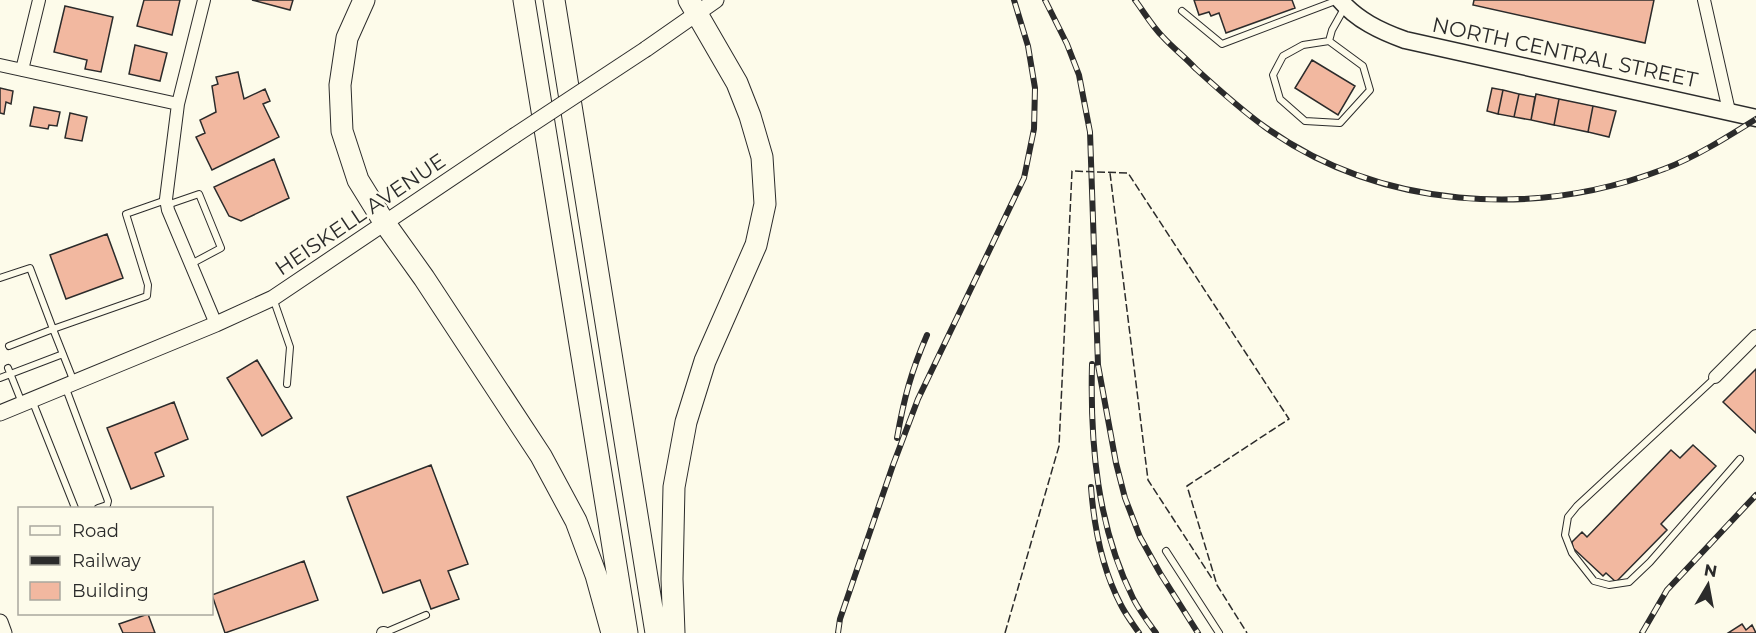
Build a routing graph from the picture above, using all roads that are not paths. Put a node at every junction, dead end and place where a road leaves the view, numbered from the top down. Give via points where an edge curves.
1 (39, 0) edge
2 (204, 0) edge
3 (364, 0) edge
4 (524, 0) edge
5 (554, 0) edge
6 (716, 0) edge
7 (1704, 0) edge
8 (1341, 2) edge
9 (693, 7) edge
10 (1182, 11) dead end
11 (1329, 41) junction
12 (0, 65) edge
13 (22, 70) junction
14 (178, 104) junction
15 (1729, 111) junction
16 (1756, 118) edge
17 (167, 202) junction
18 (384, 222) junction
19 (191, 264) junction
20 (0, 278) edge
21 (273, 298) junction
22 (216, 324) junction
23 (54, 329) junction
24 (1756, 336) edge
25 (9, 346) dead end
26 (63, 354) junction
27 (9, 372) junction
28 (1715, 377) joint
29 (0, 378) edge
30 (70, 384) junction
31 (287, 384) dead end
32 (27, 402) junction
33 (0, 413) edge
34 (1740, 459) dead end
35 (75, 507) edge
36 (101, 507) edge
37 (1166, 550) dead end
38 (426, 615) dead end
39 (0, 622) edge
40 (4, 633) edge
41 (384, 633) edge
42 (612, 633) edge
43 (627, 633) edge
44 (656, 633) edge
45 (674, 633) edge
46 (1219, 633) edge

1 - 13 street
2 - 14 street
3 - 18 highway via 346,38 340,85 342,131 358,180
4 - 43 highway
5 - 44 highway
6 - 9 street, HEISKELL AVENUE
7 - 15 street
8 - 10 lane via 1222,45
8 - 11 lane
8 - 15 main road, NORTH CENTRAL STREET via 1372,26 1412,42
9 - 18 street, HEISKELL AVENUE, bridge via 646,49
9 - 45 highway via 737,83 750,116 762,157 765,204 756,245 705,361 686,422 674,487
11 - 11 lane via 1363,66 1370,90 1340,123 1305,121 1280,99 1273,75 1283,56 1303,45
12 - 13 street
13 - 14 street
14 - 17 street
15 - 16 main road, NORTH CENTRAL STREET
17 - 19 street
17 - 19 lane via 199,194 221,248
17 - 23 lane via 126,214 148,285 147,296
18 - 21 street, HEISKELL AVENUE
18 - 42 highway via 541,456 576,521
19 - 22 street
20 - 23 lane via 30,268
21 - 22 street, HEISKELL AVENUE
21 - 31 lane via 290,346
22 - 30 street, HEISKELL AVENUE
23 - 25 lane
23 - 26 lane
24 - 28 street
26 - 27 lane
26 - 30 lane
27 - 29 lane
27 - 32 lane
28 - 34 lane via 1568,517 1565,535 1572,553 1594,581 1609,585 1629,582
30 - 32 street, HEISKELL AVENUE
30 - 36 lane via 108,501
32 - 33 street, HEISKELL AVENUE
32 - 35 lane
37 - 46 lane
38 - 41 lane
39 - 40 street

